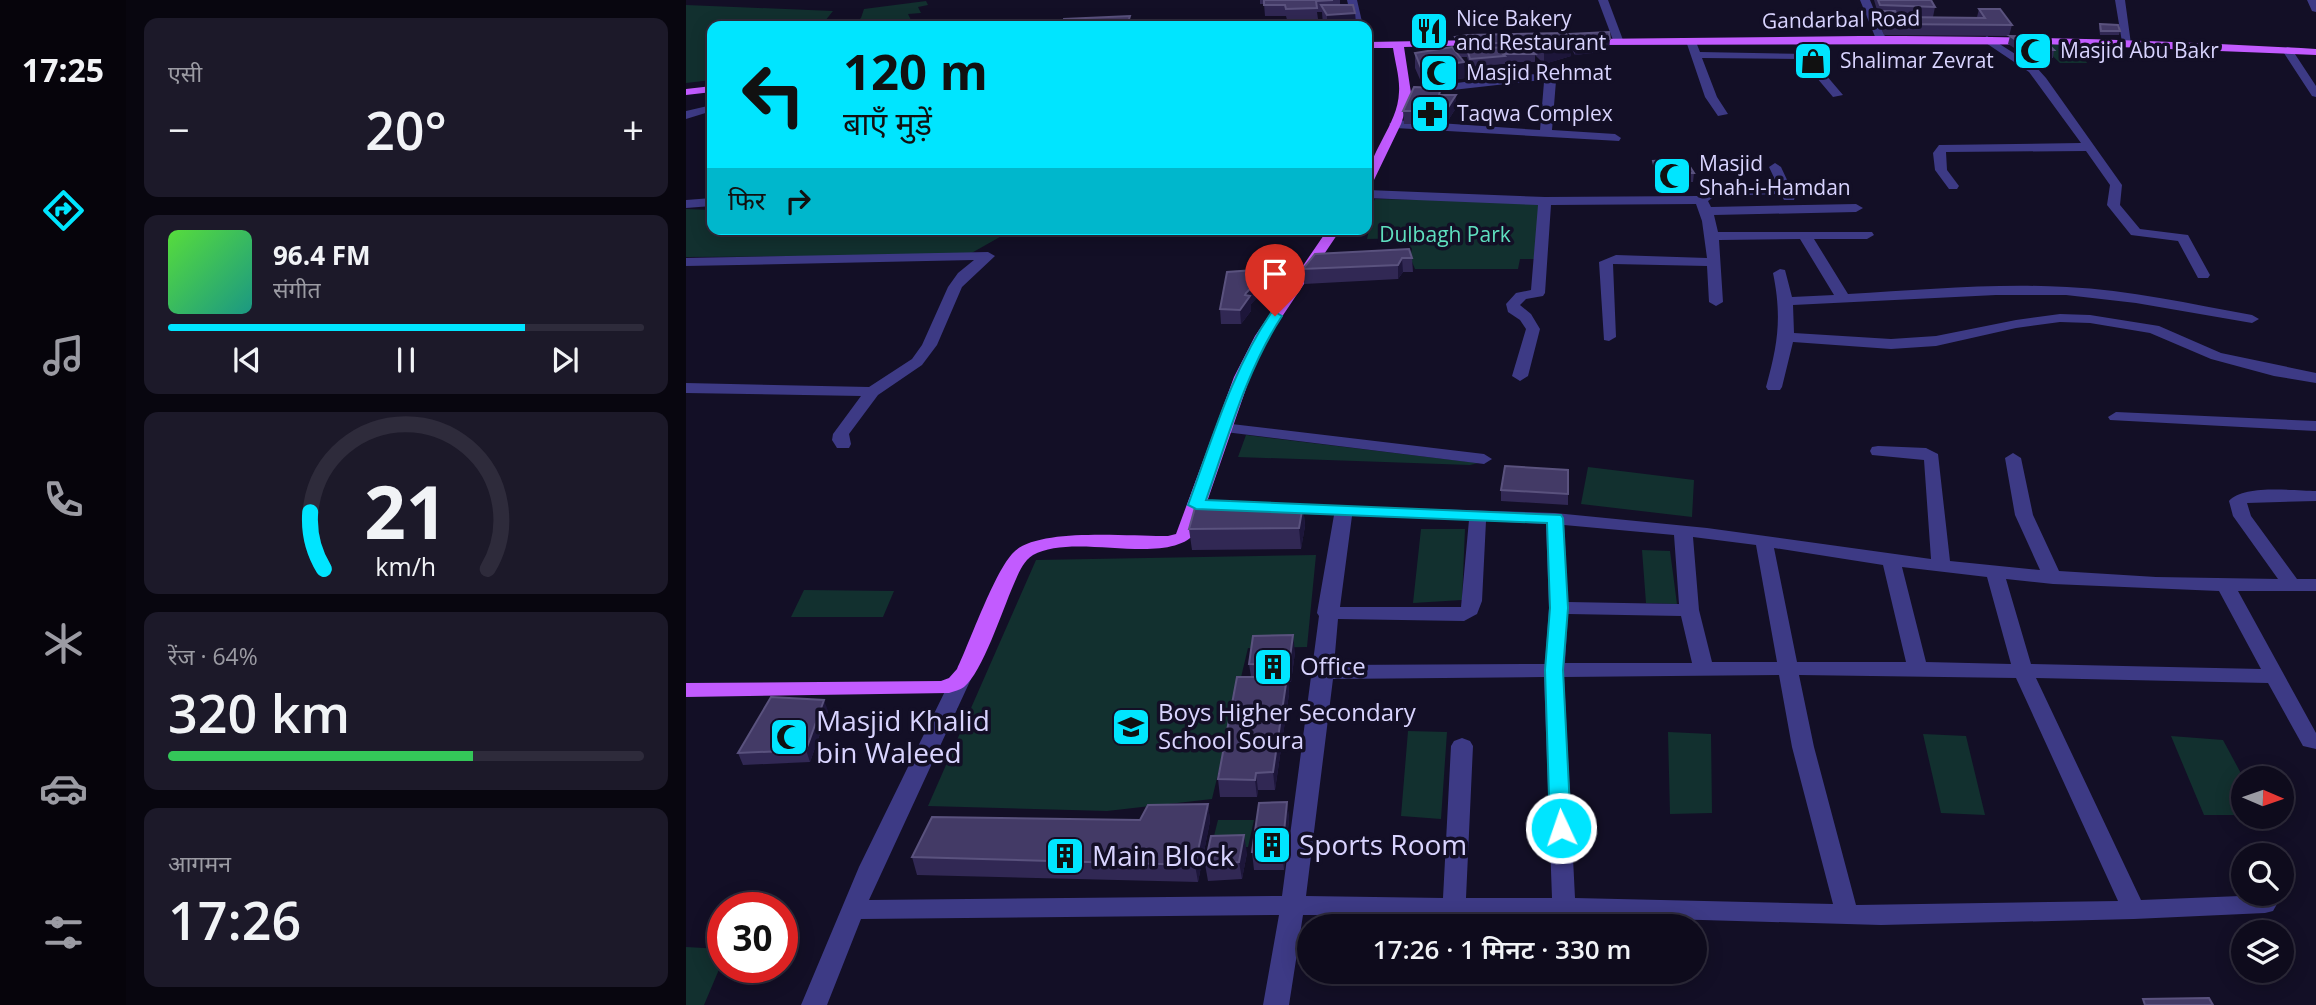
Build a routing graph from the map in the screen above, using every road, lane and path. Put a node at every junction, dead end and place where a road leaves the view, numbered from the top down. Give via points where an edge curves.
1 (1352, 0) edge
2 (1603, 0) edge
3 (1865, 0) edge
4 (2120, 0) edge
5 (2312, 0) edge
6 (2316, 9) edge
7 (1357, 21) edge
8 (1987, 38) junction
9 (1881, 39) junction
10 (1618, 40) junction
11 (1691, 41) junction
12 (1570, 42) edge
13 (2127, 42) junction
14 (1491, 43) edge
15 (1398, 44) junction
16 (1372, 45) edge
17 (2287, 50) junction
18 (2316, 52) edge
19 (1696, 55) junction
20 (707, 90) edge
21 (686, 92) edge
22 (1405, 93) junction
23 (2316, 93) edge
24 (1836, 95) dead end
25 (707, 97) edge
26 (686, 99) edge
27 (707, 109) edge
28 (1723, 114) dead end
29 (686, 116) edge
30 (1395, 124) junction
31 (1546, 134) junction
32 (1615, 138) dead end
33 (2091, 146) junction
34 (1775, 167) dead end
35 (1372, 172) edge
36 (1953, 187) dead end
37 (1786, 190) junction
38 (1372, 194) edge
39 (1545, 201) junction
40 (707, 202) edge
41 (686, 204) edge
42 (1703, 206) junction
43 (1856, 208) dead end
44 (1796, 209) junction
45 (1331, 235) edge
46 (1867, 235) dead end
47 (1710, 236) junction
48 (1805, 236) junction
49 (1713, 261) junction
50 (686, 262) edge
51 (1780, 272) dead end
52 (2203, 275) dead end
53 (1844, 300) junction
54 (1787, 301) junction
55 (1716, 302) dead end
56 (2252, 319) dead end
57 (1609, 337) dead end
58 (1788, 337) junction
59 (1520, 376) dead end
60 (2316, 377) edge
61 (1774, 387) dead end
62 (686, 388) edge
63 (872, 392) junction
64 (2116, 417) dead end
65 (2316, 426) edge
66 (1223, 428) junction
67 (843, 444) dead end
68 (1878, 451) dead end
69 (2013, 457) dead end
70 (1484, 459) dead end
71 (2316, 496) edge
72 (1264, 507) edge
73 (1344, 511) junction
74 (1478, 514) junction
75 (1555, 518) junction
76 (1683, 530) junction
77 (1763, 542) junction
78 (1891, 560) junction
79 (1941, 565) junction
80 (1995, 572) junction
81 (2053, 578) junction
82 (2316, 585) edge
83 (2226, 586) junction
84 (2292, 586) junction
85 (1559, 608) junction
86 (1689, 610) junction
87 (1327, 613) junction
88 (1704, 669) junction
89 (1554, 670) junction
90 (1788, 670) junction
91 (2022, 670) junction
92 (1918, 671) junction
93 (1323, 672) junction
94 (2274, 676) junction
95 (961, 679) junction
96 (686, 690) edge
97 (2314, 744) edge
98 (1462, 746) dead end
99 (1294, 905) junction
100 (2231, 906) edge
101 (1564, 907) junction
102 (1454, 908) junction
103 (856, 910) junction
104 (2134, 910) junction
105 (1847, 914) junction
106 (814, 1005) edge
107 (1276, 1005) edge

1 - 7 street
2 - 10 street
3 - 9 street
4 - 13 street
5 - 6 street
8 - 9 main road, Gandarbal Road
8 - 13 main road, Gandarbal Road
8 - 33 street via 2033,70
9 - 11 main road, Gandarbal Road
10 - 11 main road, Gandarbal Road
10 - 12 main road, Gandarbal Road
11 - 19 street
13 - 17 main road, Gandarbal Road
14 - 15 main road
15 - 16 main road
15 - 22 main road
17 - 18 main road, Gandarbal Road
17 - 23 street
19 - 24 street via 1804,56
19 - 28 street via 1711,97
20 - 21 main road
22 - 30 main road
22 - 31 street via 1544,77 1550,81
25 - 26 main road
27 - 29 street
30 - 31 street
30 - 35 main road
31 - 32 street
33 - 36 street via 1943,148 1939,153 1941,170
33 - 52 street via 2116,185 2113,205 2136,232 2183,238
34 - 37 street
37 - 42 street via 1712,192
37 - 44 street
38 - 39 street
39 - 42 street
39 - 59 street via 1538,293 1521,296 1513,304 1533,329
40 - 41 street
42 - 44 street
42 - 47 street
43 - 44 street
45 - 66 main road via 1262,336
46 - 48 street
47 - 48 street
47 - 49 street
48 - 53 street
49 - 55 street
49 - 57 street via 1606,262
50 - 63 street via 988,256 955,286 917,362
51 - 54 street
53 - 54 street
53 - 56 street via 2000,290 2066,291
54 - 58 street
58 - 60 street via 1891,344 1937,341 2060,318 2090,318 2142,326 2216,356
58 - 61 street
62 - 63 street
63 - 67 street via 841,434
64 - 65 street
66 - 70 street
66 - 95 main road via 1203,505 1182,538 1171,542 1052,543 1026,551 1017,560
68 - 79 street via 1926,453 1932,458
69 - 81 street via 2024,514
71 - 84 street via 2251,496 2238,501 2242,516
72 - 73 street
73 - 74 street
73 - 87 street
74 - 75 street
74 - 87 street via 1472,601 1464,615
75 - 76 street
75 - 85 street
76 - 77 street
76 - 86 street
77 - 78 street
77 - 90 street
78 - 79 street
78 - 92 street
79 - 80 street
80 - 81 street
80 - 91 street
81 - 83 street
82 - 84 street
83 - 84 street
83 - 94 street
85 - 86 street
85 - 89 street
86 - 88 street
87 - 93 street
88 - 89 street
88 - 90 street
89 - 93 street
89 - 101 street
90 - 92 street
90 - 105 street via 1803,747
91 - 92 street
91 - 94 street
91 - 104 street
93 - 99 street
94 - 97 street
95 - 96 main road via 942,688
95 - 103 street
98 - 102 street
99 - 102 street
99 - 103 street
99 - 107 street
100 - 104 street
101 - 102 street
101 - 105 street
103 - 106 street
104 - 105 street

